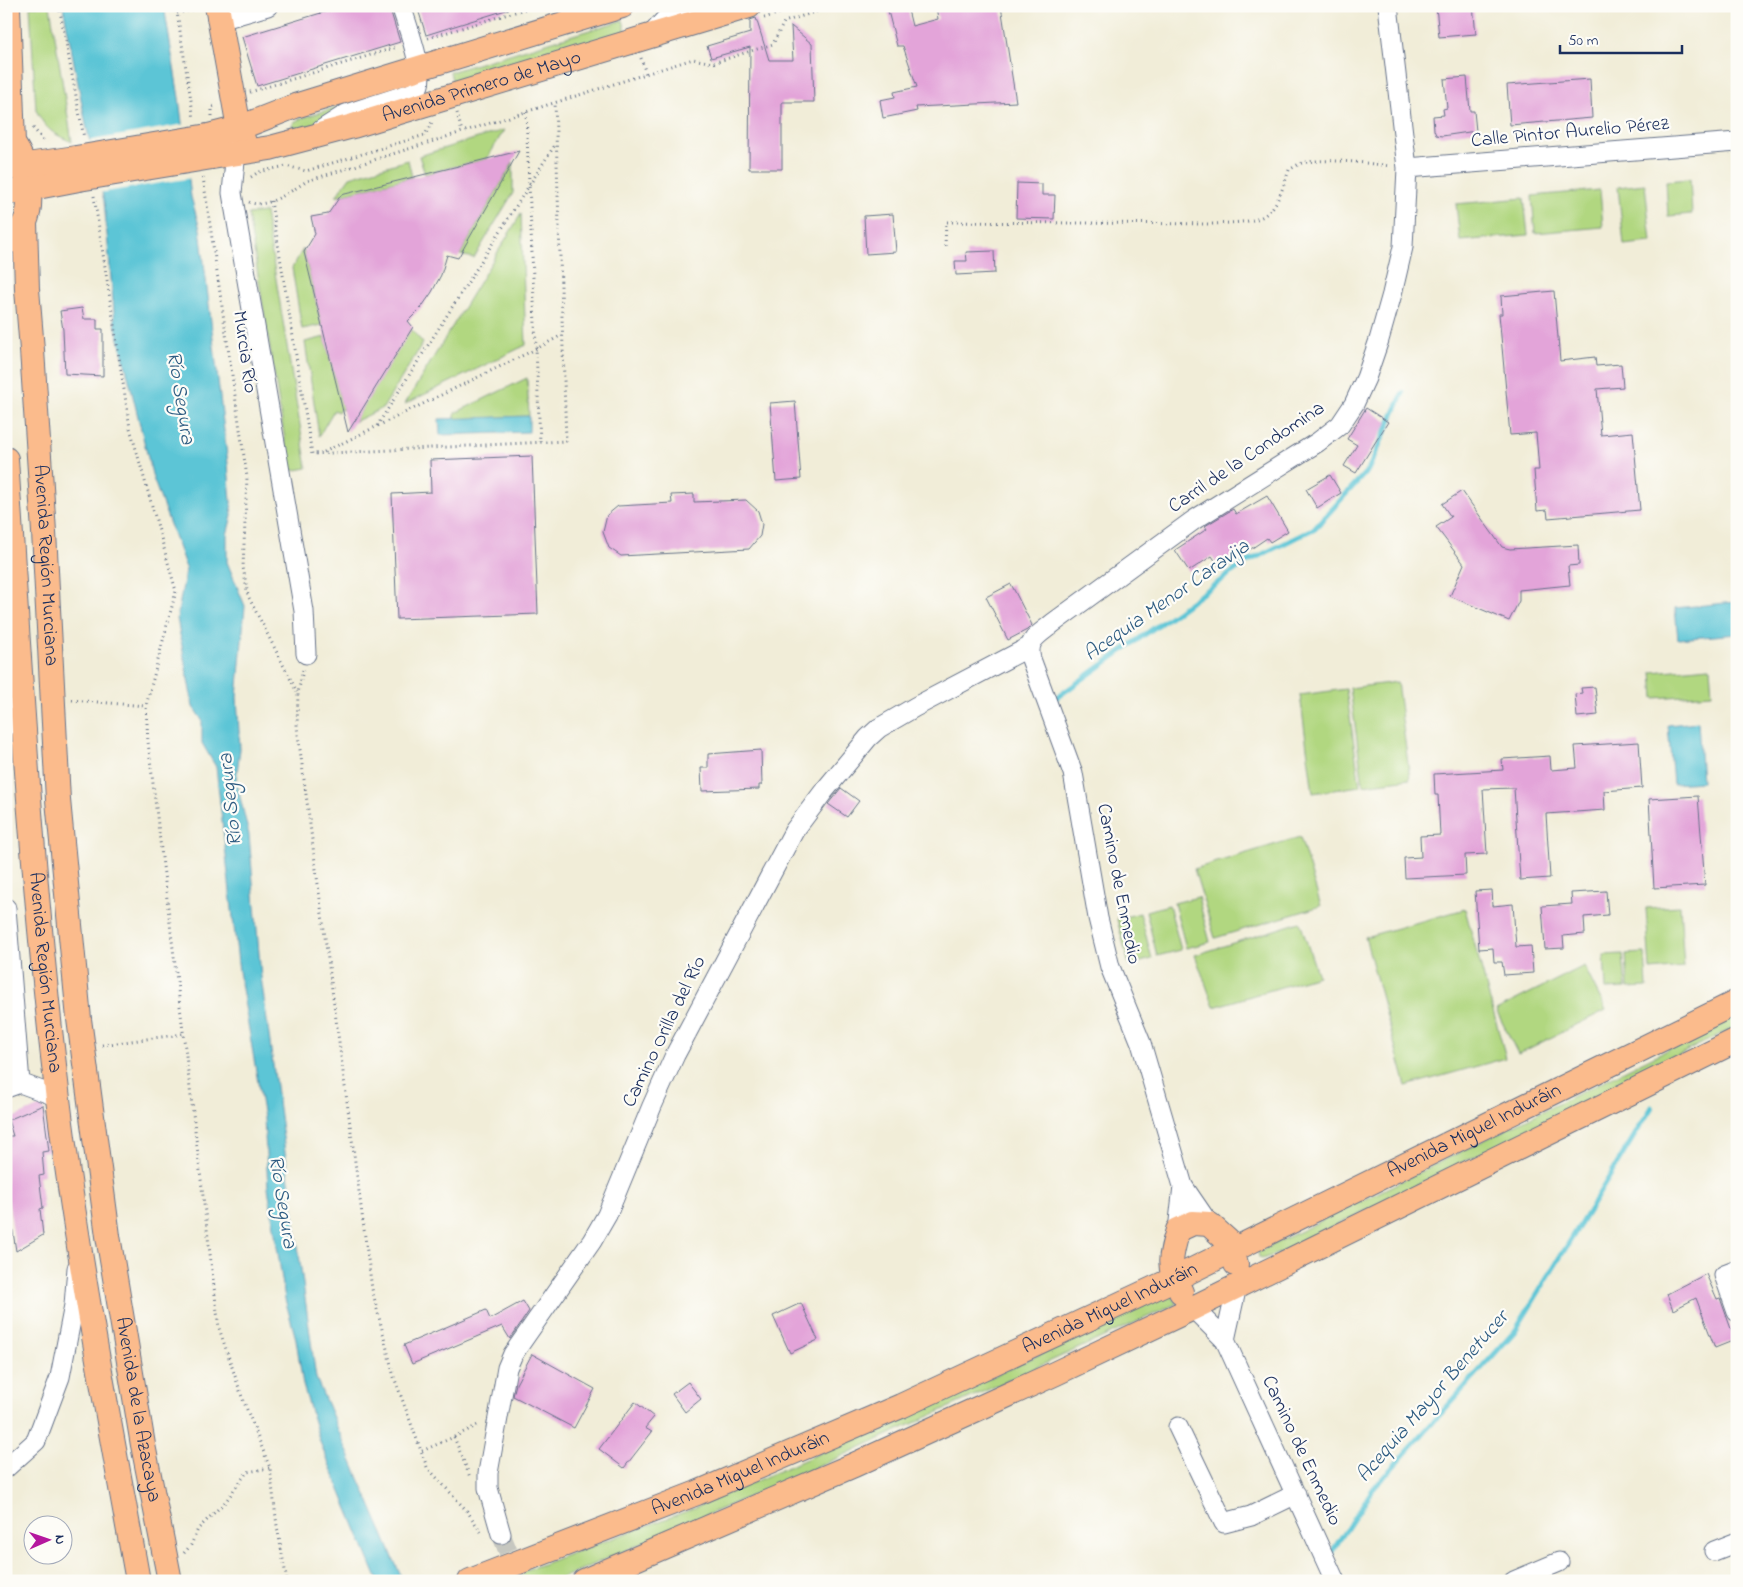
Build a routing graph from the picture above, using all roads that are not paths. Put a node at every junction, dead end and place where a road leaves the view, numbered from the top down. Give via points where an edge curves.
1 (8, 6) edge
2 (268, 6) edge
3 (401, 6) edge
4 (622, 6) edge
5 (695, 6) edge
6 (748, 6) edge
7 (1388, 6) edge
8 (211, 12) edge
9 (649, 37) junction
10 (419, 68) junction
11 (238, 128) junction
12 (306, 139) junction
13 (10, 140) edge
14 (1737, 142) edge
15 (206, 144) junction
16 (247, 152) junction
17 (15, 167) edge
18 (83, 167) junction
19 (1408, 168) junction
20 (17, 191) edge
21 (25, 222) junction
22 (6, 243) edge
23 (6, 459) edge
24 (1029, 647) junction
25 (306, 654) road end
26 (14, 681) edge
27 (6, 726) edge
28 (7, 920) edge
29 (1737, 1002) edge
30 (1737, 1040) edge
31 (13, 1086) edge
32 (58, 1097) junction
33 (1183, 1186) junction
34 (1209, 1224) junction
35 (1178, 1230) junction
36 (108, 1236) joint
37 (80, 1242) junction
38 (1232, 1250) junction
39 (1737, 1270) edge
40 (1174, 1279) junction
41 (1237, 1286) junction
42 (1193, 1308) junction
43 (1737, 1312) edge
44 (1225, 1340) junction
45 (1178, 1427) dead end
46 (6, 1468) edge
47 (1296, 1494) junction
48 (493, 1536) tunnel mouth
49 (1737, 1542) edge
50 (1714, 1551) dead end
51 (1559, 1562) dead end
52 (138, 1581) edge
53 (170, 1581) edge
54 (470, 1581) edge
55 (584, 1581) edge
56 (1335, 1581) edge
57 (1514, 1581) edge

1 - 13 main road
2 - 8 street
3 - 10 street
4 - 10 main road, Avenida Primero de Mayo
5 - 9 street via 668,16
6 - 9 main road, Avenida Primero de Mayo
7 - 19 street, Carril de la Condomina
8 - 11 main road
9 - 12 main road, Avenida Primero de Mayo
10 - 11 main road, Avenida Primero de Mayo via 295,106
10 - 12 street via 420,81 414,91 346,114
11 - 15 main road, Avenida Primero de Mayo
11 - 16 main road via 251,149
12 - 16 main road, Avenida Primero de Mayo
13 - 17 main road, Avenida Región Murciana
14 - 19 street, Calle Pintor Aurelio Pérez
15 - 16 main road, Avenida Primero de Mayo
15 - 18 main road, bridge
16 - 25 street via 232,193 304,610
17 - 18 main road
17 - 20 main road, Avenida Región Murciana
18 - 20 main road
19 - 24 street, Carril de la Condomina via 1403,247 1392,294 1366,378 1340,425 1194,520 1053,623 1034,638
20 - 21 main road, Avenida Región Murciana via 28,209
21 - 22 main road
21 - 36 main road, Avenida Región Murciana via 26,289 43,513 63,862 82,1047
23 - 26 main road, Avenida Región Murciana
24 - 33 street, Camino de Enmedio via 1073,773 1098,918 1110,966 1141,1043
24 - 48 street, Camino Orilla del Río via 878,728 794,831 675,1056 607,1215 513,1354 507,1368 488,1473
26 - 27 street
26 - 32 main road, Avenida Región Murciana
28 - 31 street
29 - 38 main road, Avenida Miguel Induráin
30 - 41 main road, Avenida Miguel Induráin
31 - 32 street
32 - 37 main road, Avenida Región Murciana
33 - 34 street
33 - 35 street
34 - 35 main road via 1193,1223
34 - 38 main road via 1229,1242
35 - 40 main road via 1170,1256
36 - 53 main road, Avenida de la Azacaya via 143,1445
37 - 46 street, Avenida Región Murciana via 74,1305 60,1377 36,1440
37 - 52 main road, Avenida de la Azacaya
38 - 40 main road, Avenida Miguel Induráin
38 - 41 main road
39 - 43 street via 1724,1275
40 - 42 main road
40 - 54 main road, Avenida Miguel Induráin via 797,1451
41 - 42 main road, Avenida Miguel Induráin
41 - 44 street
42 - 44 street, Camino de Enmedio
42 - 55 main road, Avenida Miguel Induráin via 854,1465
44 - 47 street, Camino de Enmedio
45 - 47 street via 1224,1523 1251,1516
47 - 56 street, Camino de Enmedio
49 - 50 street
51 - 57 street

